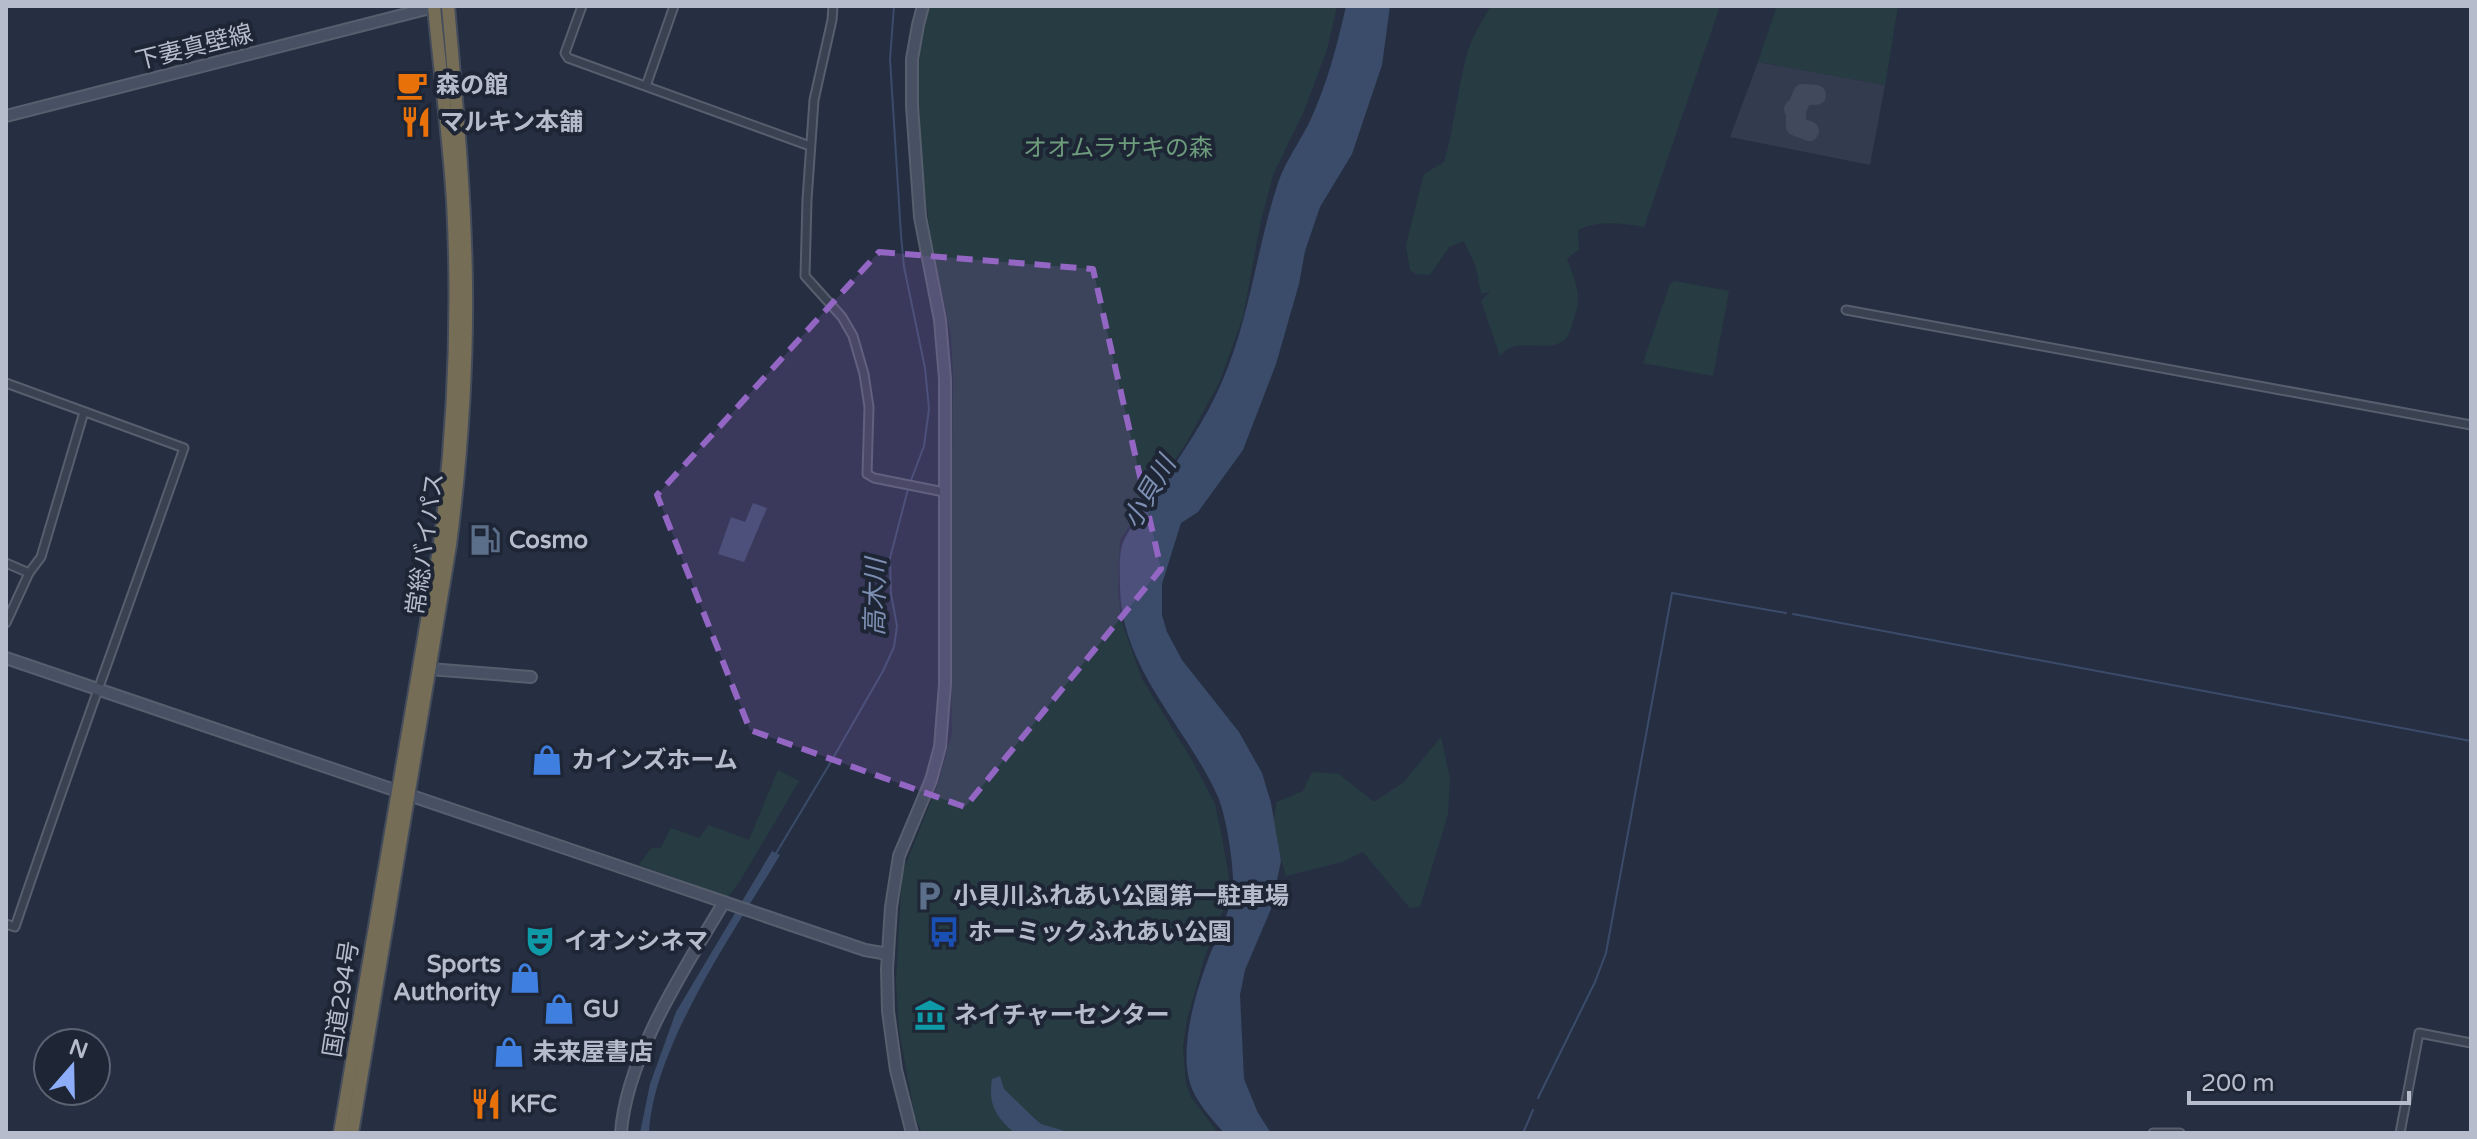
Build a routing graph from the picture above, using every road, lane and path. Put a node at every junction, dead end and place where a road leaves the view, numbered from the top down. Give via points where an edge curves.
1 (436, 6) edge
2 (448, 6) edge
3 (582, 6) edge
4 (674, 6) edge
5 (833, 6) edge
6 (923, 6) edge
7 (646, 86) junction
8 (6, 116) edge
9 (810, 146) junction
10 (1846, 310) dead end
11 (6, 383) edge
12 (84, 412) junction
13 (2471, 425) edge
14 (944, 492) junction
15 (6, 563) edge
16 (29, 573) junction
17 (6, 623) edge
18 (6, 658) edge
19 (429, 669) junction
20 (531, 677) dead end
21 (99, 691) junction
22 (403, 793) junction
23 (384, 872) joint
24 (727, 904) junction
25 (6, 924) edge
26 (888, 954) junction
27 (2471, 1043) edge
28 (355, 1081) junction
29 (338, 1133) edge
30 (354, 1133) edge
31 (621, 1133) edge
32 (912, 1133) edge
33 (2153, 1133) edge
34 (2180, 1133) edge
35 (2400, 1133) edge

1 - 8 street, 下妻真壁線
1 - 22 highway, 常総バイパス via 453,198 455,374 440,544
2 - 19 highway, 常総バイパス via 463,212 465,374 457,491
3 - 7 street via 565,56
4 - 7 street
5 - 9 street
6 - 14 street via 912,59 912,106 920,217 940,320 945,379
7 - 9 street
9 - 14 street via 805,276 853,336 869,407 867,474
10 - 13 street
11 - 12 street
12 - 16 street via 41,557
12 - 21 street via 184,448
14 - 26 street via 943,734 895,872
15 - 16 street
16 - 17 street
18 - 21 street
19 - 20 street
19 - 22 highway, 常総バイパス
21 - 22 street
21 - 25 street via 15,927
22 - 23 highway, 常総バイパス
22 - 24 street
22 - 28 highway, 常総バイパス
23 - 28 highway, 国道294号
24 - 26 street
24 - 31 street via 660,1013 629,1091
26 - 32 street via 891,1038
27 - 35 street via 2419,1033
28 - 29 highway, 国道294号
28 - 30 highway
33 - 34 street

